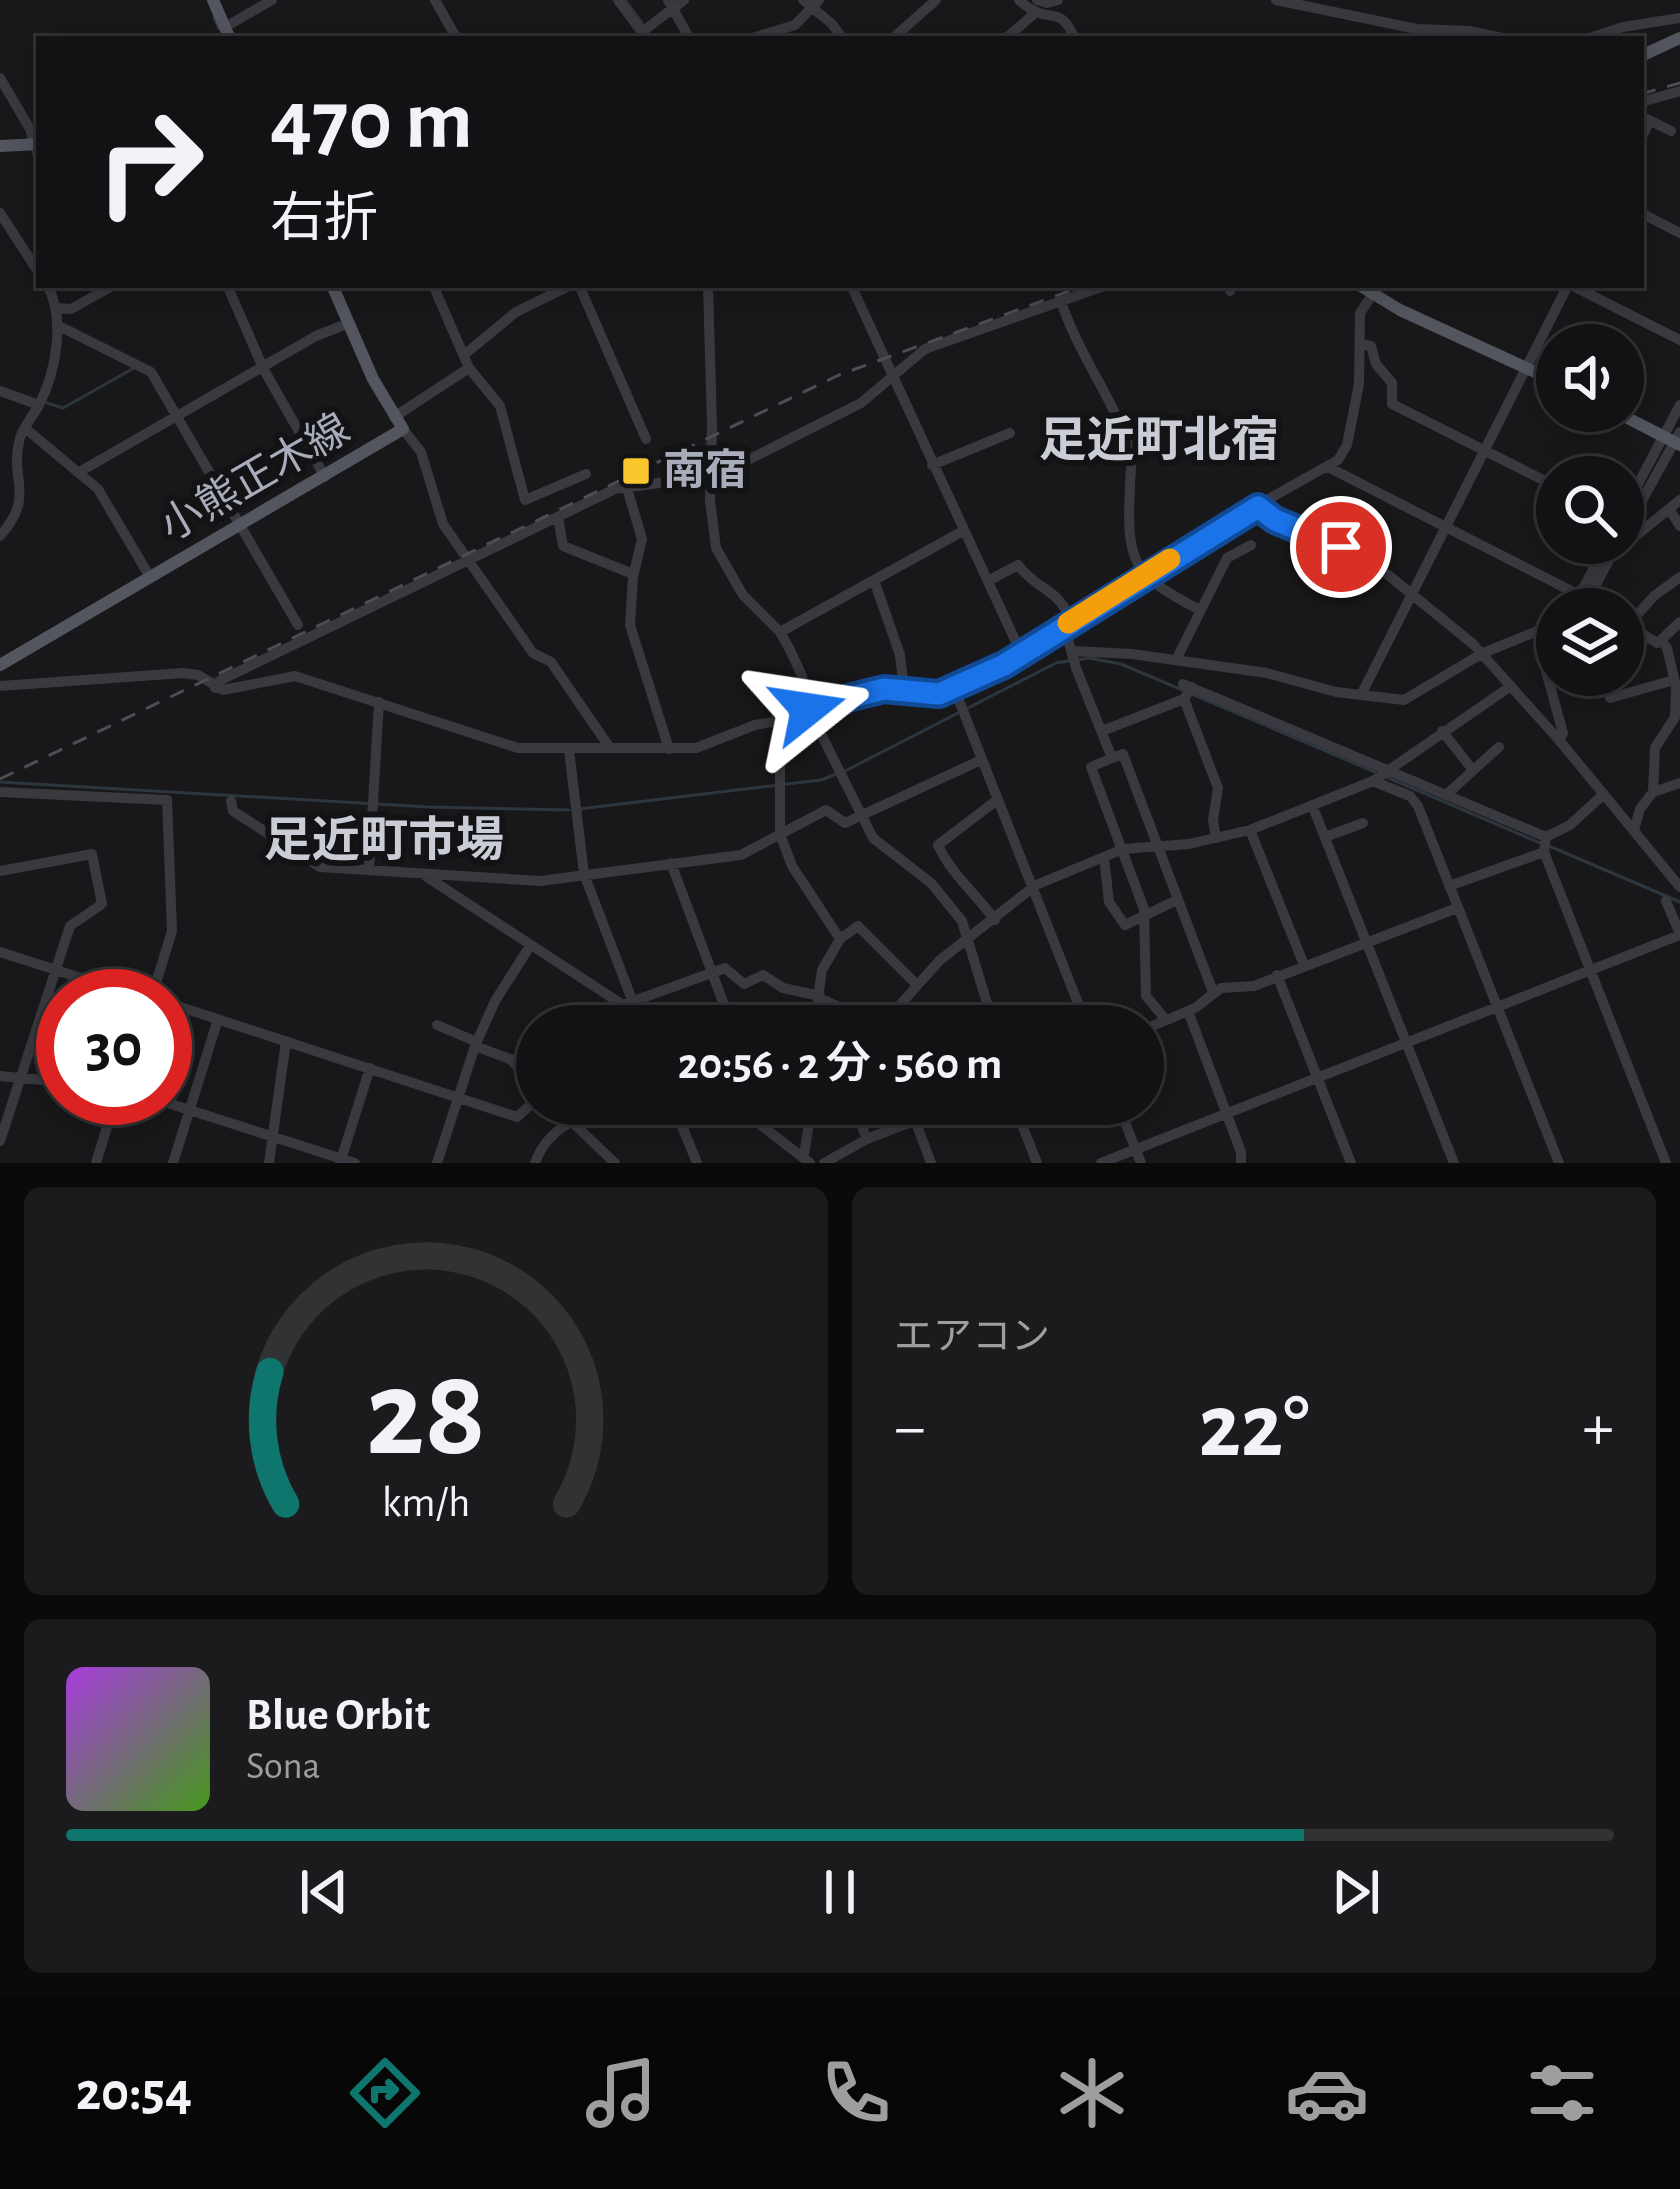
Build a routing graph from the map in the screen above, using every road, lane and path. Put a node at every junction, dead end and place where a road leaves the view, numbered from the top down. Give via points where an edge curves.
1 (213, 0) edge
2 (272, 0) edge
3 (435, 0) edge
4 (618, 0) edge
5 (684, 0) edge
6 (936, 0) edge
7 (1019, 0) edge
8 (1058, 0) edge
9 (1276, 0) edge
10 (811, 3) edge
11 (670, 4) edge
12 (1036, 7) edge
13 (1680, 19) edge
14 (227, 33) edge
15 (1419, 34) edge
16 (456, 36) edge
17 (645, 36) edge
18 (688, 36) edge
19 (759, 36) edge
20 (838, 36) edge
21 (895, 36) edge
22 (1008, 36) edge
23 (1074, 36) edge
24 (1493, 36) edge
25 (1597, 36) edge
26 (1680, 38) edge
27 (1644, 55) edge
28 (0, 78) edge
29 (1680, 91) edge
30 (1644, 101) edge
31 (1646, 118) edge
32 (1671, 131) dead end
33 (36, 142) edge
34 (0, 143) edge
35 (36, 144) edge
36 (0, 213) edge
37 (1644, 219) edge
38 (1680, 237) edge
39 (36, 268) edge
40 (48, 288) edge
41 (109, 288) edge
42 (228, 288) edge
43 (333, 288) edge
44 (434, 288) edge
45 (568, 288) edge
46 (576, 288) edge
47 (708, 288) edge
48 (852, 288) edge
49 (1098, 288) edge
50 (1567, 288) edge
51 (1575, 288) edge
52 (1376, 289) edge
53 (1061, 301) junction
54 (58, 308) junction
55 (349, 323) junction
56 (57, 325) junction
57 (1680, 340) edge
58 (1360, 343) junction
59 (465, 354) junction
60 (262, 366) junction
61 (1526, 367) junction
62 (469, 368) junction
63 (1536, 372) edge
64 (891, 377) junction
65 (0, 391) edge
66 (39, 405) junction
67 (1680, 405) edge
68 (177, 415) junction
69 (399, 423) junction
70 (1644, 425) edge
71 (25, 428) junction
72 (1010, 433) dead end
73 (646, 439) dead end
74 (1675, 439) edge
75 (1484, 451) junction
76 (932, 465) junction
77 (1328, 467) junction
78 (81, 471) junction
79 (586, 474) dead end
80 (709, 476) junction
81 (326, 477) junction
82 (1536, 477) edge
83 (1644, 483) edge
84 (626, 485) junction
85 (1644, 496) edge
86 (1675, 505) edge
87 (1258, 507) junction
88 (558, 517) junction
89 (241, 525) junction
90 (1644, 526) edge
91 (1680, 526) edge
92 (1446, 527) junction
93 (963, 531) junction
94 (0, 536) edge
95 (1251, 545) dead end
96 (469, 560) junction
97 (633, 574) junction
98 (1145, 575) junction
99 (150, 577) junction
100 (1680, 578) edge
101 (874, 580) junction
102 (988, 581) junction
103 (1565, 588) edge
104 (1414, 592) junction
105 (1644, 606) edge
106 (1200, 610) junction
107 (1680, 622) edge
108 (1068, 623) junction
109 (298, 626) dead end
110 (780, 632) junction
111 (1536, 632) edge
112 (1644, 636) edge
113 (1661, 640) junction
114 (1073, 651) junction
115 (1022, 653) junction
116 (1483, 653) junction
117 (1176, 660) junction
118 (0, 665) edge
119 (1676, 684) edge
120 (0, 686) edge
121 (1511, 686) junction
122 (215, 688) junction
123 (954, 688) junction
124 (904, 689) junction
125 (1186, 690) junction
126 (1361, 695) junction
127 (1553, 696) edge
128 (1610, 698) dead end
129 (379, 702) junction
130 (812, 715) junction
131 (780, 720) junction
132 (1102, 731) junction
133 (1442, 731) junction
134 (1559, 740) junction
135 (1499, 747) dead end
136 (610, 748) junction
137 (669, 748) junction
138 (569, 750) junction
139 (1112, 758) junction
140 (981, 760) junction
141 (1390, 770) junction
142 (1473, 770) junction
143 (1373, 782) junction
144 (1680, 783) edge
145 (0, 792) edge
146 (1653, 792) junction
147 (1604, 794) junction
148 (1446, 795) junction
149 (997, 800) junction
150 (231, 801) dead end
151 (1312, 805) junction
152 (861, 817) junction
153 (1363, 823) dead end
154 (1250, 830) junction
155 (1634, 830) junction
156 (780, 834) junction
157 (1325, 837) junction
158 (1546, 837) junction
159 (1216, 838) junction
160 (1155, 845) junction
161 (1123, 849) junction
162 (1544, 852) junction
163 (1104, 857) junction
164 (671, 863) junction
165 (1680, 863) edge
166 (949, 868) junction
167 (369, 869) junction
168 (0, 871) edge
169 (421, 873) junction
170 (584, 874) junction
171 (1667, 874) junction
172 (931, 883) junction
173 (1449, 886) junction
174 (1680, 887) edge
175 (1032, 889) junction
176 (1177, 900) junction
177 (1666, 901) dead end
178 (1457, 908) junction
179 (1145, 917) junction
180 (995, 920) junction
181 (1680, 934) edge
182 (840, 939) junction
183 (968, 940) junction
184 (1366, 942) junction
185 (530, 946) junction
186 (0, 952) edge
187 (1304, 965) junction
188 (53, 969) edge
189 (56, 969) edge
190 (160, 969) edge
191 (1589, 970) junction
192 (713, 972) junction
193 (1277, 976) junction
194 (916, 984) junction
195 (1214, 992) junction
196 (820, 997) junction
197 (633, 1003) junction
198 (725, 1005) edge
199 (818, 1005) edge
200 (837, 1005) edge
201 (899, 1005) edge
202 (988, 1005) edge
203 (1079, 1005) edge
204 (1498, 1006) junction
205 (192, 1011) edge
206 (1188, 1011) junction
207 (218, 1019) junction
208 (1166, 1020) joint
209 (436, 1025) dead end
210 (36, 1033) edge
211 (286, 1041) junction
212 (1406, 1043) junction
213 (476, 1044) junction
214 (516, 1066) edge
215 (370, 1068) junction
216 (0, 1076) edge
217 (22, 1077) junction
218 (1318, 1078) junction
219 (36, 1079) edge
220 (457, 1097) junction
221 (192, 1102) edge
222 (192, 1109) edge
223 (1227, 1114) junction
224 (516, 1117) edge
225 (108, 1125) edge
226 (185, 1125) edge
227 (567, 1125) edge
228 (574, 1125) edge
229 (682, 1125) edge
230 (762, 1125) edge
231 (810, 1125) edge
232 (862, 1125) edge
233 (902, 1125) edge
234 (917, 1125) edge
235 (1022, 1125) edge
236 (1126, 1125) edge
237 (273, 1137) junction
238 (867, 1139) junction
239 (0, 1142) edge
240 (1135, 1149) junction
241 (807, 1159) edge
242 (340, 1161) edge
243 (96, 1163) edge
244 (173, 1163) edge
245 (269, 1163) edge
246 (355, 1163) edge
247 (437, 1163) edge
248 (536, 1163) edge
249 (615, 1163) edge
250 (697, 1163) edge
251 (827, 1163) edge
252 (931, 1163) edge
253 (1037, 1163) edge
254 (1101, 1163) edge
255 (1141, 1163) edge
256 (1240, 1163) edge
257 (1351, 1163) edge
258 (1454, 1163) edge
259 (1559, 1163) edge
260 (1666, 1163) edge

1 - 14 main road
2 - 14 street
3 - 16 street
4 - 17 street
5 - 11 street
6 - 21 street
7 - 12 street
8 - 12 street
9 - 15 street
10 - 19 street via 795,25
10 - 20 street
11 - 17 street
11 - 18 street
12 - 22 street
12 - 23 street via 1067,20
13 - 25 street
15 - 24 street
26 - 27 main road
28 - 33 street
29 - 30 street
31 - 32 street
34 - 35 main road
36 - 39 street
37 - 38 street
40 - 54 street
41 - 54 street
42 - 60 street
43 - 55 main road, 小熊正木線
44 - 59 street
45 - 59 street via 516,312
46 - 73 street
47 - 80 street
48 - 64 street
49 - 53 street
50 - 61 street
51 - 57 street
52 - 58 street via 1360,313
52 - 61 main road
53 - 64 street via 925,350
53 - 98 street via 1132,455 1128,538
54 - 56 street
55 - 60 street
55 - 69 main road, 小熊正木線
56 - 66 street
56 - 68 street via 151,373
58 - 75 street via 1371,346 1392,383 1392,404
58 - 77 street via 1347,446
59 - 62 street
60 - 68 street
60 - 81 street
61 - 63 main road
61 - 75 street
62 - 69 street
62 - 79 street via 500,406 525,500
64 - 76 street
64 - 80 street via 861,403
65 - 66 street
66 - 71 street
67 - 74 street
68 - 78 street
68 - 89 street
69 - 81 main road, 小熊正木線
69 - 96 street via 421,452 438,515
70 - 74 main road
71 - 78 street
71 - 94 street via 19,513
72 - 76 street
74 - 83 street
74 - 85 street
75 - 82 street
75 - 92 street
76 - 93 street
77 - 87 street
77 - 92 street
78 - 99 street
80 - 84 street
80 - 110 street via 716,548 742,596
81 - 89 main road, 小熊正木線
84 - 88 street
84 - 97 street via 642,539
86 - 90 street
86 - 91 street
87 - 98 street
87 - 104 street
88 - 96 street
88 - 97 street via 563,546
89 - 99 main road, 小熊正木線
89 - 109 street
92 - 103 street
92 - 104 street
93 - 101 street
93 - 102 street
95 - 106 street via 1226,558
96 - 122 street
96 - 136 street
97 - 137 street via 630,625
98 - 106 street
98 - 108 street
99 - 118 main road, 小熊正木線
100 - 105 street
101 - 110 street
101 - 124 street
102 - 108 street via 1018,565 1060,596
102 - 115 street
104 - 116 street
104 - 126 street
106 - 117 street
107 - 113 street
108 - 114 street
108 - 115 street
110 - 130 street
111 - 116 street
112 - 113 street
113 - 119 street
114 - 117 street
114 - 132 street
115 - 123 street
116 - 121 street
116 - 126 street via 1404,700
117 - 126 street
119 - 128 street
119 - 146 street via 1675,716 1655,748
120 - 122 street via 184,673
121 - 133 street
121 - 134 street
122 - 129 street via 295,676
123 - 124 street
123 - 140 street
124 - 130 street via 865,693
125 - 132 street
125 - 141 street
125 - 159 street via 1218,788
127 - 134 street
129 - 138 street via 518,748
129 - 167 street
130 - 131 street
130 - 152 street
131 - 137 street via 715,744
131 - 156 street
132 - 139 street
133 - 141 street
133 - 142 street
134 - 147 street
135 - 142 street
136 - 137 street
136 - 138 street
138 - 170 street
139 - 160 street via 1123,754
139 - 161 street via 1091,767
140 - 149 street
140 - 152 street
141 - 143 street
141 - 148 street
142 - 148 street
143 - 151 street
143 - 173 street via 1418,806
144 - 146 street
145 - 190 street via 167,800 172,931
146 - 155 street
147 - 155 street
147 - 158 street
148 - 158 street
149 - 166 street via 938,845
149 - 175 street
150 - 167 street via 232,811 320,867
151 - 154 street
151 - 157 street
152 - 156 street via 845,823 826,810
152 - 172 street via 873,838
153 - 157 street
154 - 159 street
154 - 187 street
155 - 171 street
156 - 164 street via 741,855
156 - 182 street
157 - 184 street
158 - 162 street
159 - 160 street
160 - 161 street
160 - 176 street
161 - 163 street
161 - 179 street
162 - 173 street
162 - 191 street
163 - 175 street
163 - 179 street via 1118,920
164 - 170 street
164 - 192 street
165 - 171 street
166 - 172 street
166 - 180 street
167 - 169 street
168 - 189 street via 92,854 102,907 70,926
169 - 170 street via 540,881
169 - 185 street
170 - 197 street
171 - 174 street
172 - 183 street
173 - 178 street
175 - 180 street
175 - 203 street
176 - 179 street
176 - 195 street
177 - 181 street
178 - 184 street
178 - 204 street
179 - 208 street via 1147,996
180 - 183 street
181 - 191 street
182 - 194 street via 858,926
182 - 196 street via 822,970
183 - 194 street
183 - 202 street
184 - 187 street
184 - 212 street
185 - 197 street via 623,1005
185 - 213 street
186 - 188 street
187 - 193 street
191 - 204 street
191 - 260 street
192 - 196 street via 724,968 744,984 764,975
192 - 197 street
192 - 198 street
193 - 195 street
193 - 218 street
194 - 201 street
195 - 206 street
196 - 199 street
196 - 200 street
204 - 212 street
204 - 259 street
205 - 207 street
206 - 208 street
206 - 223 street
207 - 211 street
207 - 221 street
209 - 213 street
210 - 217 street
211 - 215 street
211 - 237 street
212 - 218 street
212 - 258 street
213 - 214 street
213 - 220 street
215 - 220 street
215 - 242 street
216 - 217 street
217 - 219 street
217 - 239 street
218 - 223 street
218 - 257 street
220 - 224 street
220 - 247 street
222 - 237 street
223 - 240 street
223 - 256 street
225 - 243 street
226 - 244 street
227 - 248 street via 543,1144
228 - 249 street
229 - 250 street
230 - 241 street
231 - 241 street
232 - 238 street
233 - 238 street
234 - 252 street
235 - 253 street
236 - 240 street
237 - 242 street
237 - 245 street
238 - 251 street
240 - 254 street
240 - 255 street
242 - 246 street

